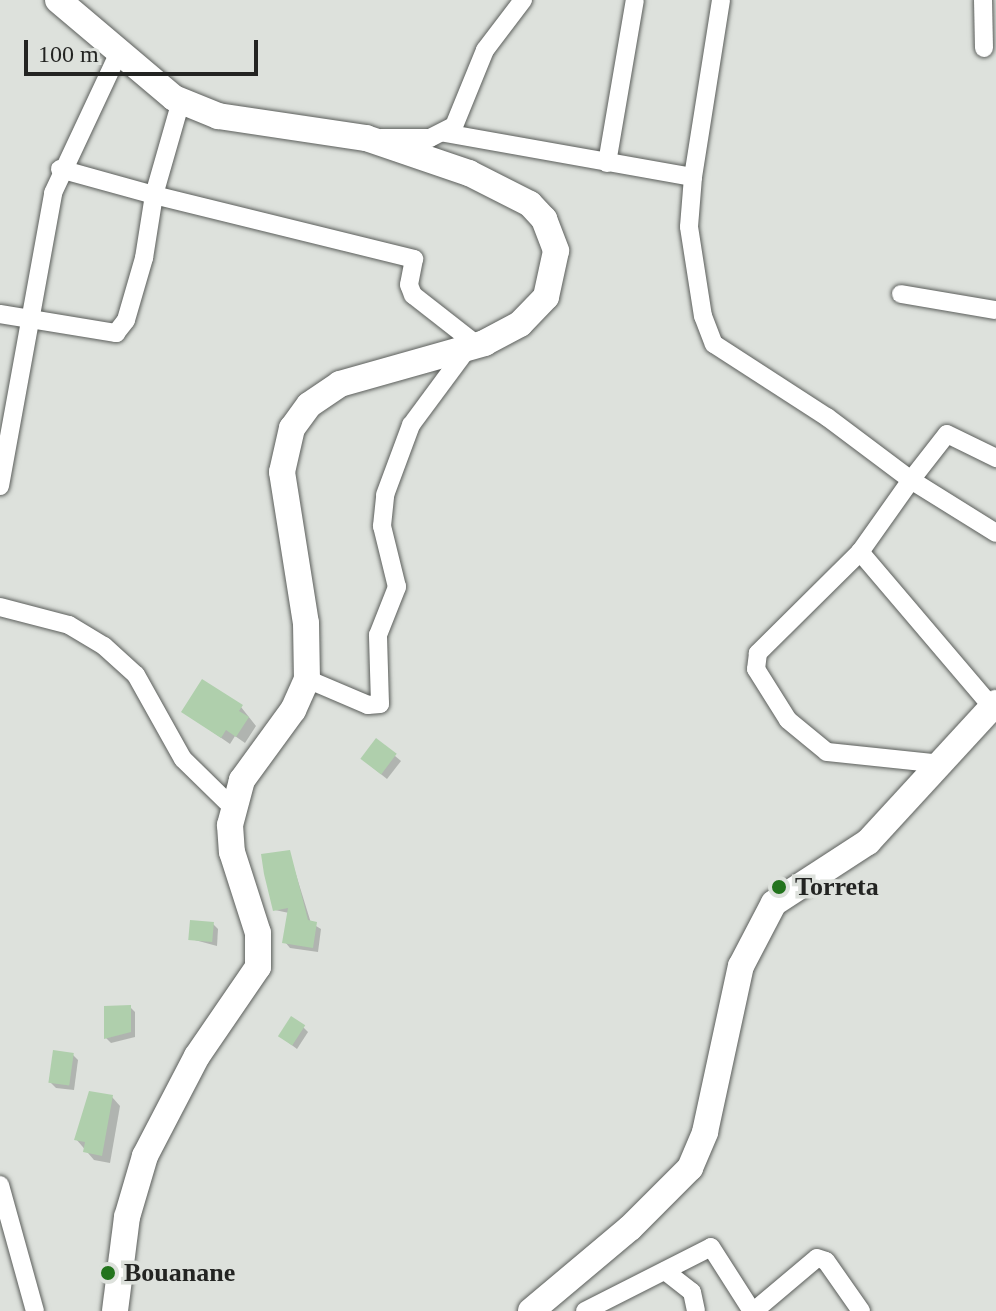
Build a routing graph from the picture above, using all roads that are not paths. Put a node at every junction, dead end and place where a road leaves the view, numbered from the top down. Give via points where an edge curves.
1 (58, 0) edge
2 (523, 0) edge
3 (635, 0) edge
4 (721, 0) edge
5 (983, 0) edge
6 (984, 48) dead end
7 (118, 54) junction
8 (181, 101) junction
9 (445, 133) junction
10 (366, 138) junction
11 (607, 163) junction
12 (60, 169) junction
13 (693, 177) junction
14 (154, 195) junction
15 (901, 294) dead end
16 (996, 310) edge
17 (0, 314) edge
18 (30, 318) junction
19 (472, 346) junction
20 (996, 458) edge
21 (911, 480) junction
22 (0, 486) edge
23 (996, 533) edge
24 (860, 552) junction
25 (0, 607) edge
26 (307, 679) junction
27 (994, 705) edge
28 (942, 764) junction
29 (231, 806) junction
30 (0, 1185) edge
31 (665, 1271) junction
32 (26, 1281) junction
33 (35, 1311) edge
34 (49, 1311) edge
35 (115, 1311) edge
36 (531, 1311) edge
37 (585, 1311) edge
38 (696, 1311) edge
39 (753, 1311) edge
40 (861, 1311) edge

1 - 7 street
2 - 9 street via 485,50 454,126
3 - 11 street
4 - 13 street
5 - 6 street
7 - 8 street
7 - 12 street
8 - 10 street via 247,122
8 - 14 street
9 - 10 street
9 - 11 street
10 - 19 street via 515,193 544,219 556,251 546,297 520,324
11 - 13 street
12 - 14 street
12 - 18 street
13 - 21 street via 689,227 703,316 714,344 827,417
14 - 18 street via 144,258 122,329 106,334
14 - 19 street via 414,259 409,285 413,295
15 - 16 street
17 - 18 street
18 - 22 street
19 - 26 street via 340,384 309,405 292,428 282,472 306,623
19 - 26 street via 411,425 385,495 382,526 397,587 378,635 380,704 368,705
20 - 21 street via 947,434
21 - 23 street
21 - 24 street
24 - 27 street
24 - 28 street via 758,653 756,669 788,720 827,752
25 - 29 street via 69,625 104,646 136,675 183,759
26 - 29 street
27 - 28 street
28 - 36 street via 868,842 774,903 741,966 705,1132 690,1168 630,1228
29 - 35 street via 232,852 258,933 258,967 197,1056 145,1156 127,1217
30 - 32 street
31 - 37 street
31 - 38 street via 686,1284
31 - 39 street via 711,1247
32 - 33 street
32 - 34 street
39 - 40 street via 817,1258 826,1261

